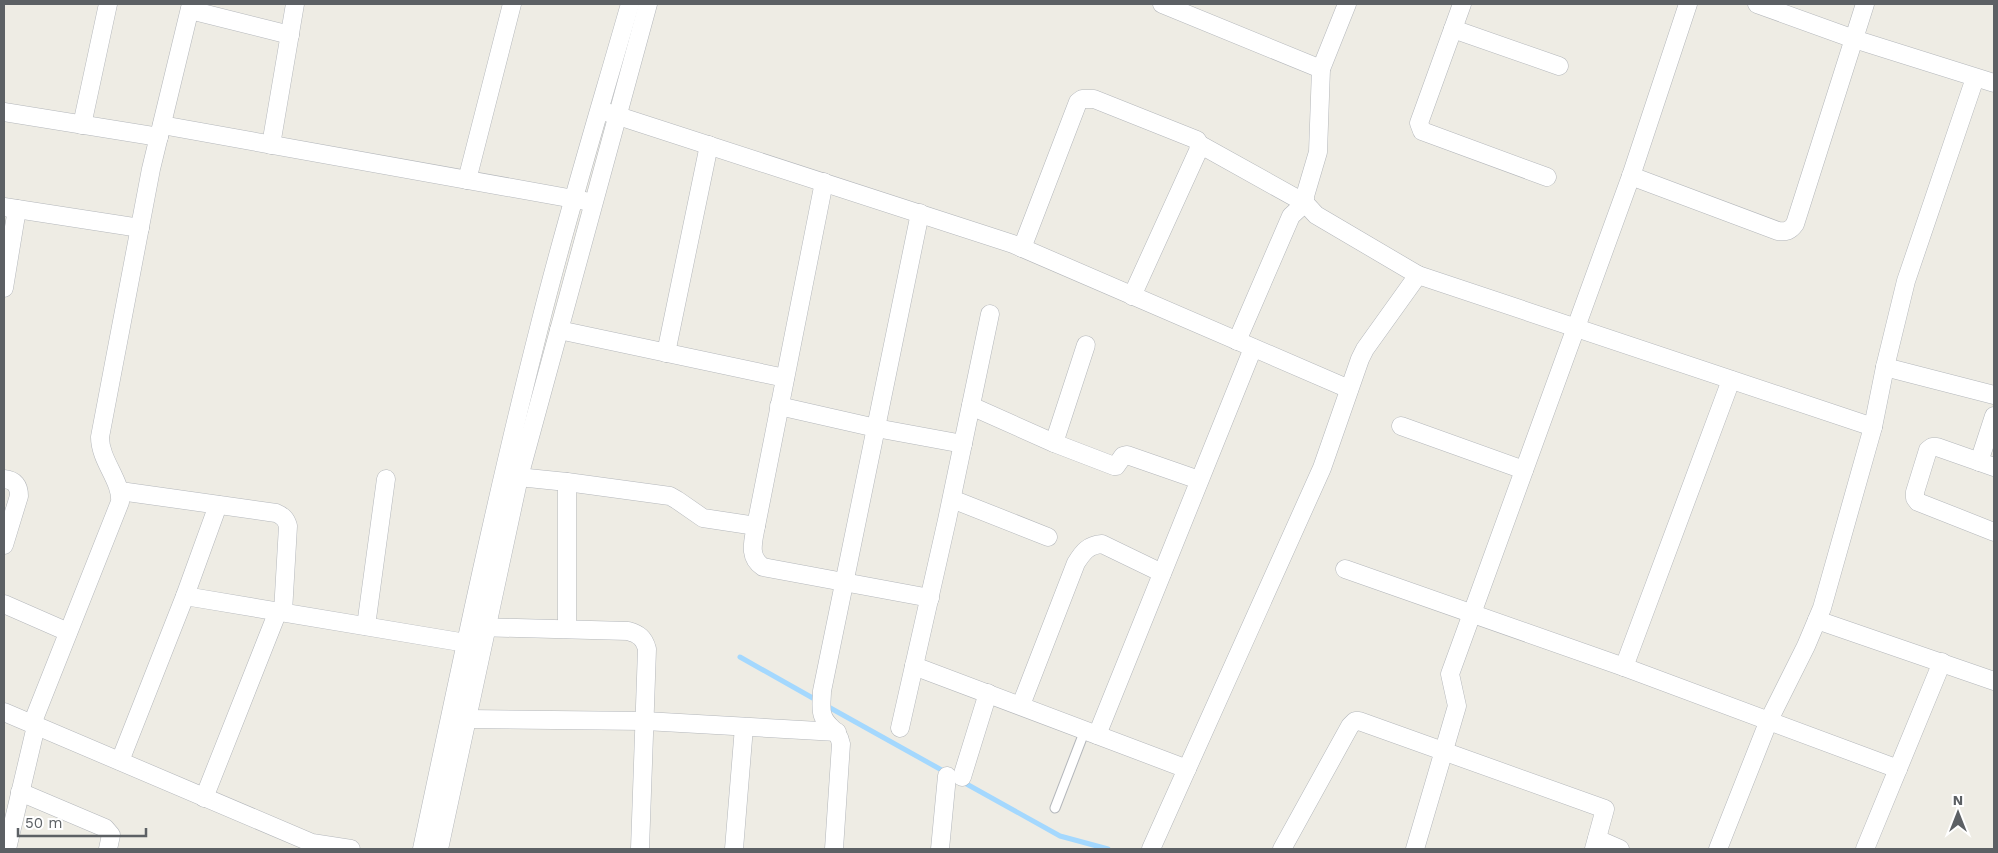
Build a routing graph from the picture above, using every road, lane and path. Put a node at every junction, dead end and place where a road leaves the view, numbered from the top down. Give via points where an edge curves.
1 (108, 4) edge
2 (295, 4) edge
3 (512, 4) edge
4 (630, 4) edge
5 (648, 4) edge
6 (1162, 4) edge
7 (1347, 4) edge
8 (1462, 4) edge
9 (1688, 4) edge
10 (1757, 4) edge
11 (1865, 4) edge
12 (190, 7) edge
13 (1453, 29) junction
14 (290, 35) junction
15 (1854, 39) junction
16 (1559, 66) dead end
17 (1321, 69) junction
18 (1976, 78) junction
19 (1994, 83) edge
20 (600, 110) junction
21 (4, 112) edge
22 (617, 115) junction
23 (82, 125) junction
24 (160, 131) junction
25 (1199, 144) junction
26 (271, 145) junction
27 (709, 145) junction
28 (1631, 176) junction
29 (1547, 177) dead end
30 (467, 180) junction
31 (824, 182) junction
32 (574, 199) junction
33 (593, 203) junction
34 (1306, 203) junction
35 (11, 208) edge
36 (920, 213) junction
37 (140, 228) junction
38 (1022, 248) junction
39 (1418, 275) junction
40 (4, 288) edge
41 (1132, 296) junction
42 (990, 314) dead end
43 (1575, 328) junction
44 (559, 330) junction
45 (1245, 344) junction
46 (1086, 345) dead end
47 (666, 353) junction
48 (1884, 367) junction
49 (785, 378) junction
50 (1731, 380) junction
51 (1349, 389) junction
52 (1994, 395) edge
53 (779, 406) junction
54 (971, 406) junction
55 (1994, 416) edge
56 (1401, 426) dead end
57 (1873, 427) junction
58 (876, 428) junction
59 (1054, 443) junction
60 (963, 444) junction
61 (1987, 465) edge
62 (1524, 470) junction
63 (511, 477) junction
64 (4, 479) edge
65 (386, 479) dead end
66 (1199, 480) junction
67 (567, 482) junction
68 (120, 491) junction
69 (952, 499) junction
70 (218, 505) junction
71 (756, 526) junction
72 (1994, 532) edge
73 (1048, 537) dead end
74 (4, 545) edge
75 (1345, 569) dead end
76 (1162, 573) junction
77 (844, 582) junction
78 (185, 596) junction
79 (930, 598) junction
80 (4, 604) edge
81 (280, 612) junction
82 (1474, 613) junction
83 (1817, 620) junction
84 (366, 626) junction
85 (567, 629) junction
86 (68, 632) junction
87 (474, 632) junction
88 (1942, 662) junction
89 (914, 666) junction
90 (1624, 667) junction
91 (1994, 681) edge
92 (988, 693) junction
93 (1021, 705) junction
94 (4, 712) edge
95 (468, 718) junction
96 (1769, 720) junction
97 (645, 721) junction
98 (34, 725) junction
99 (744, 727) junction
100 (900, 728) dead end
101 (837, 732) junction
102 (1091, 732) junction
103 (1445, 750) junction
104 (120, 761) junction
105 (1898, 769) junction
106 (1187, 770) junction
107 (20, 792) junction
108 (204, 798) junction
109 (1055, 808) dead end
110 (1595, 844) edge
111 (328, 848) edge
112 (7, 849) edge
113 (108, 849) edge
114 (348, 849) edge
115 (422, 849) edge
116 (439, 849) edge
117 (640, 849) edge
118 (734, 849) edge
119 (834, 849) edge
120 (940, 849) edge
121 (1151, 849) edge
122 (1282, 849) edge
123 (1415, 849) edge
124 (1620, 849) edge
125 (1718, 849) edge
126 (1865, 849) edge

1 - 23 street
2 - 14 street
3 - 30 street
4 - 20 street
5 - 22 street
6 - 17 street
7 - 17 street
8 - 13 street
9 - 28 street
10 - 15 street
11 - 15 street
12 - 14 street
12 - 24 street
13 - 16 street
13 - 29 street via 1419,127 1422,131
14 - 26 street
15 - 18 street
15 - 28 street via 1791,230 1778,231
17 - 34 street via 1318,152
18 - 19 street
18 - 48 street via 1906,281
20 - 22 street
20 - 32 street
21 - 23 street
22 - 27 street
22 - 33 street
23 - 24 street
24 - 26 street
24 - 37 street
25 - 34 street
25 - 38 street via 1197,140 1094,98 1082,99 1078,102
25 - 41 street
26 - 30 street
27 - 31 street
27 - 47 street
28 - 43 street
30 - 32 street
31 - 36 street
31 - 49 street
32 - 33 street
32 - 63 street via 539,327
33 - 44 street
34 - 39 street via 1316,215
34 - 45 street via 1291,216
35 - 37 street
35 - 40 street
36 - 38 street
36 - 58 street
37 - 68 street via 100,437 104,458
38 - 41 street
39 - 43 street
39 - 51 street via 1365,349
41 - 45 street
42 - 54 street
43 - 50 street
43 - 62 street
44 - 47 street
44 - 63 street
45 - 51 street
45 - 66 street
46 - 59 street
47 - 49 street
48 - 52 street
48 - 57 street
49 - 53 street
50 - 57 street
50 - 90 street
51 - 106 street via 1322,468
53 - 58 street
53 - 71 street
54 - 59 street
54 - 60 street
55 - 61 street
56 - 62 street
57 - 83 street
58 - 60 street
58 - 77 street
59 - 66 street via 1114,466 1127,455
60 - 69 street
61 - 72 street via 1932,447 1928,450 1915,498
62 - 82 street
63 - 67 street
63 - 87 street
64 - 74 street via 16,483 19,488
65 - 84 street
66 - 76 street
67 - 71 street via 670,496 703,518
67 - 85 street
68 - 70 street
68 - 86 street via 118,508
69 - 73 street
69 - 79 street
70 - 78 street
70 - 81 street via 276,513 286,520
71 - 77 street via 753,556 763,567
75 - 82 street
76 - 93 street via 1102,544 1084,550
76 - 102 street
77 - 79 street
77 - 101 street via 822,691 822,714
78 - 81 street
78 - 104 street
79 - 89 street
80 - 86 street
81 - 84 street
81 - 108 street
82 - 90 street
82 - 103 street via 1450,674 1457,706
83 - 88 street
83 - 96 street
84 - 87 street
85 - 87 street
85 - 97 street via 628,631 638,633 644,640 647,649
86 - 98 street
87 - 95 street
87 - 115 street
88 - 91 street
88 - 105 street
89 - 92 street
89 - 100 street
90 - 96 street
92 - 93 street
92 - 120 street via 955,777
93 - 102 street
94 - 98 street
95 - 97 street
95 - 116 street
96 - 105 street
96 - 125 street
97 - 99 street
97 - 117 street
98 - 104 street
98 - 107 street
99 - 101 street
99 - 118 street
101 - 119 street via 841,744
102 - 106 street
102 - 109 lane
103 - 110 street via 1605,809
103 - 122 street via 1355,721
103 - 123 street
104 - 108 street
105 - 126 street
106 - 121 street
107 - 112 street
107 - 113 street via 105,828 110,835
108 - 111 street
110 - 124 street
111 - 114 street

